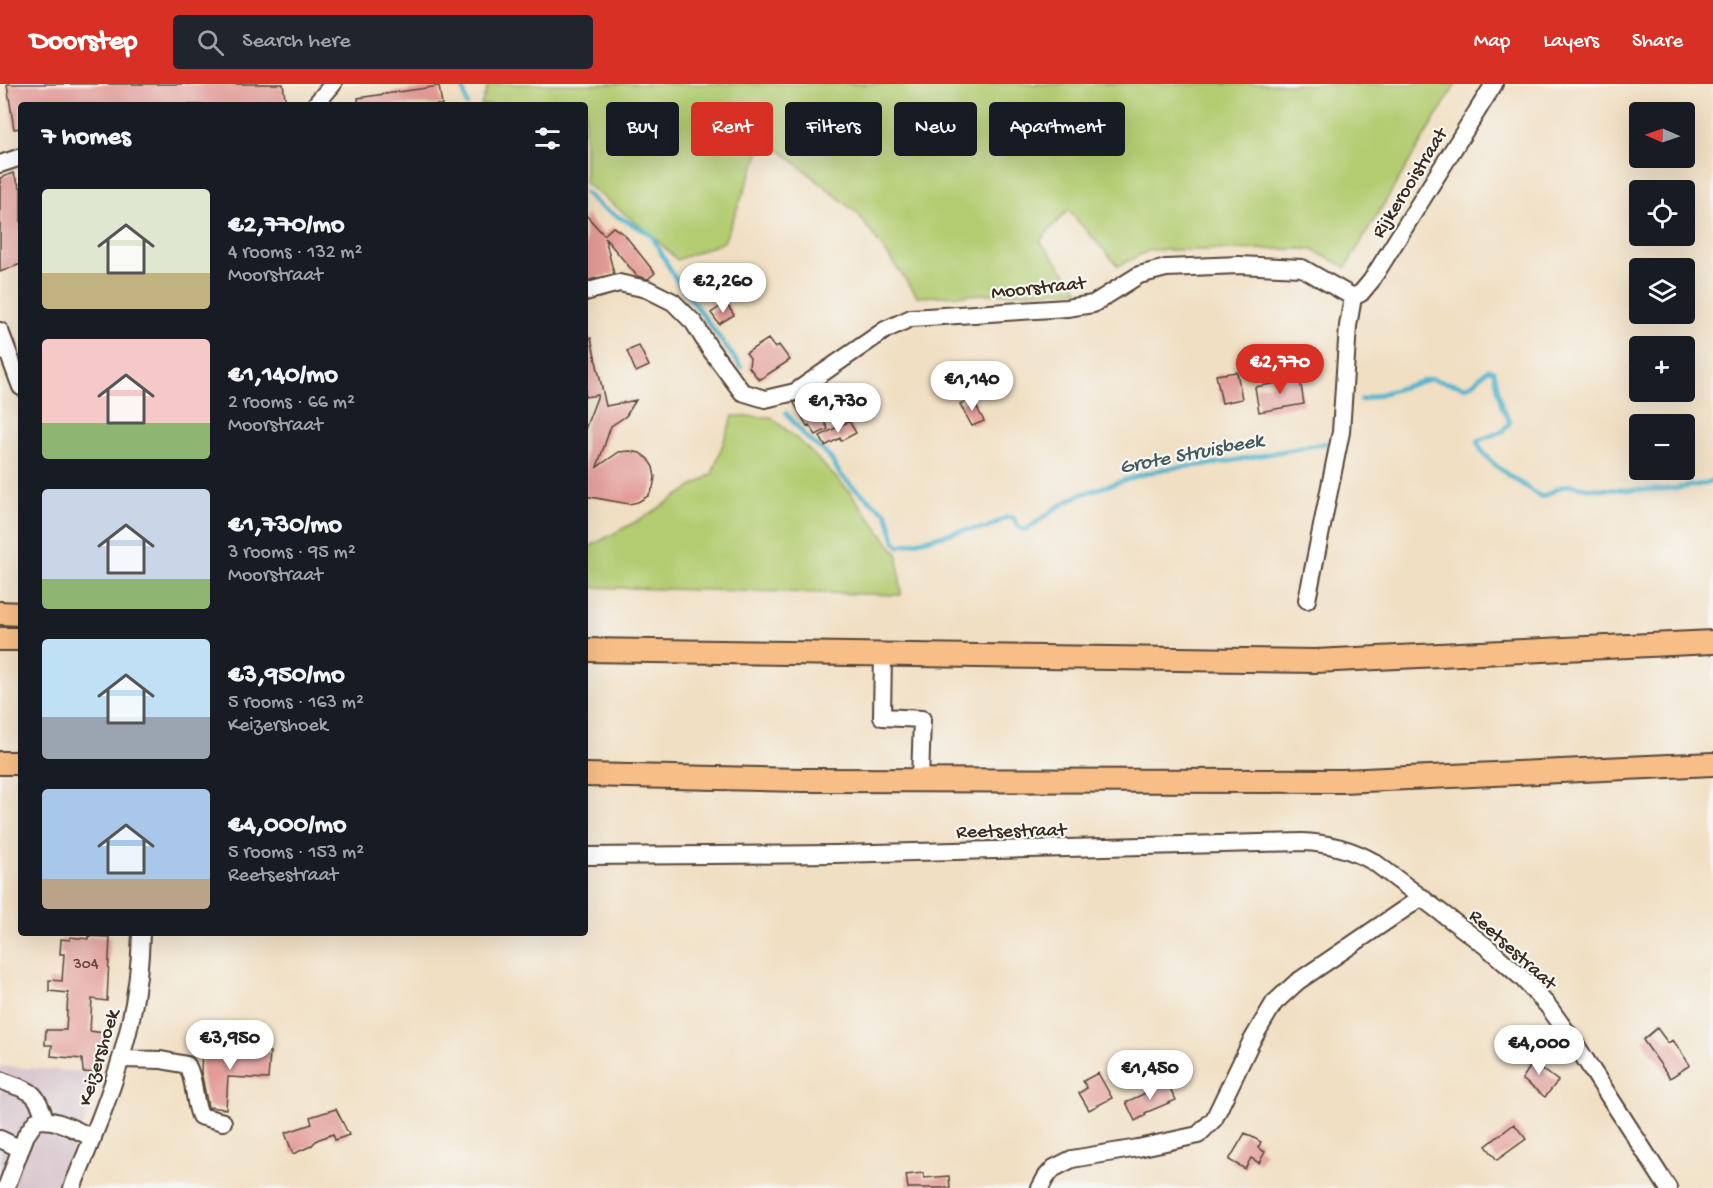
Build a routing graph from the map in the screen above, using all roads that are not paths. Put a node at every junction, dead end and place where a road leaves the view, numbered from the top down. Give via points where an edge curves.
1 (333, 84) edge
2 (1494, 84) edge
3 (318, 102) edge
4 (18, 158) edge
5 (0, 164) edge
6 (588, 291) edge
7 (1353, 297) junction
8 (0, 331) edge
9 (18, 379) edge
10 (1308, 600) dead end
11 (0, 613) edge
12 (18, 614) edge
13 (0, 639) edge
14 (18, 639) edge
15 (1713, 642) edge
16 (588, 650) edge
17 (883, 654) junction
18 (0, 762) edge
19 (18, 763) edge
20 (1713, 764) edge
21 (588, 776) edge
22 (920, 780) junction
23 (588, 856) edge
24 (1422, 897) junction
25 (141, 936) edge
26 (122, 1059) junction
27 (0, 1080) edge
28 (45, 1119) junction
29 (224, 1122) dead end
30 (93, 1138) junction
31 (0, 1140) edge
32 (21, 1149) junction
33 (6, 1188) edge
34 (72, 1188) edge
35 (1040, 1188) edge
36 (1668, 1188) edge

1 - 3 street
2 - 7 street, Rijkerooistraat via 1371,281
4 - 5 street
6 - 7 street, Moorstraat via 619,283 647,289 673,302 694,323 742,392 765,399 795,392 885,330 911,318 1093,304 1139,275 1166,268 1302,268
7 - 10 street via 1341,432
8 - 9 street
11 - 12 highway
13 - 14 highway
15 - 17 highway via 1315,661
16 - 17 highway
17 - 22 street via 882,717 922,719
18 - 19 highway
20 - 22 highway via 1342,781
21 - 22 highway
23 - 24 street, Reetsestraat via 1324,843 1356,852
24 - 35 street via 1297,982 1274,1003 1214,1119 1198,1135 1072,1159 1054,1168
24 - 36 street, Reetsestraat via 1487,947 1548,1006
25 - 26 street, Keizershoek via 136,999
26 - 29 street via 187,1065 200,1116
26 - 30 street, Keizershoek
27 - 28 street via 34,1093
28 - 30 street
28 - 32 street via 33,1124
30 - 34 street, Keizershoek
31 - 32 street
32 - 33 street

